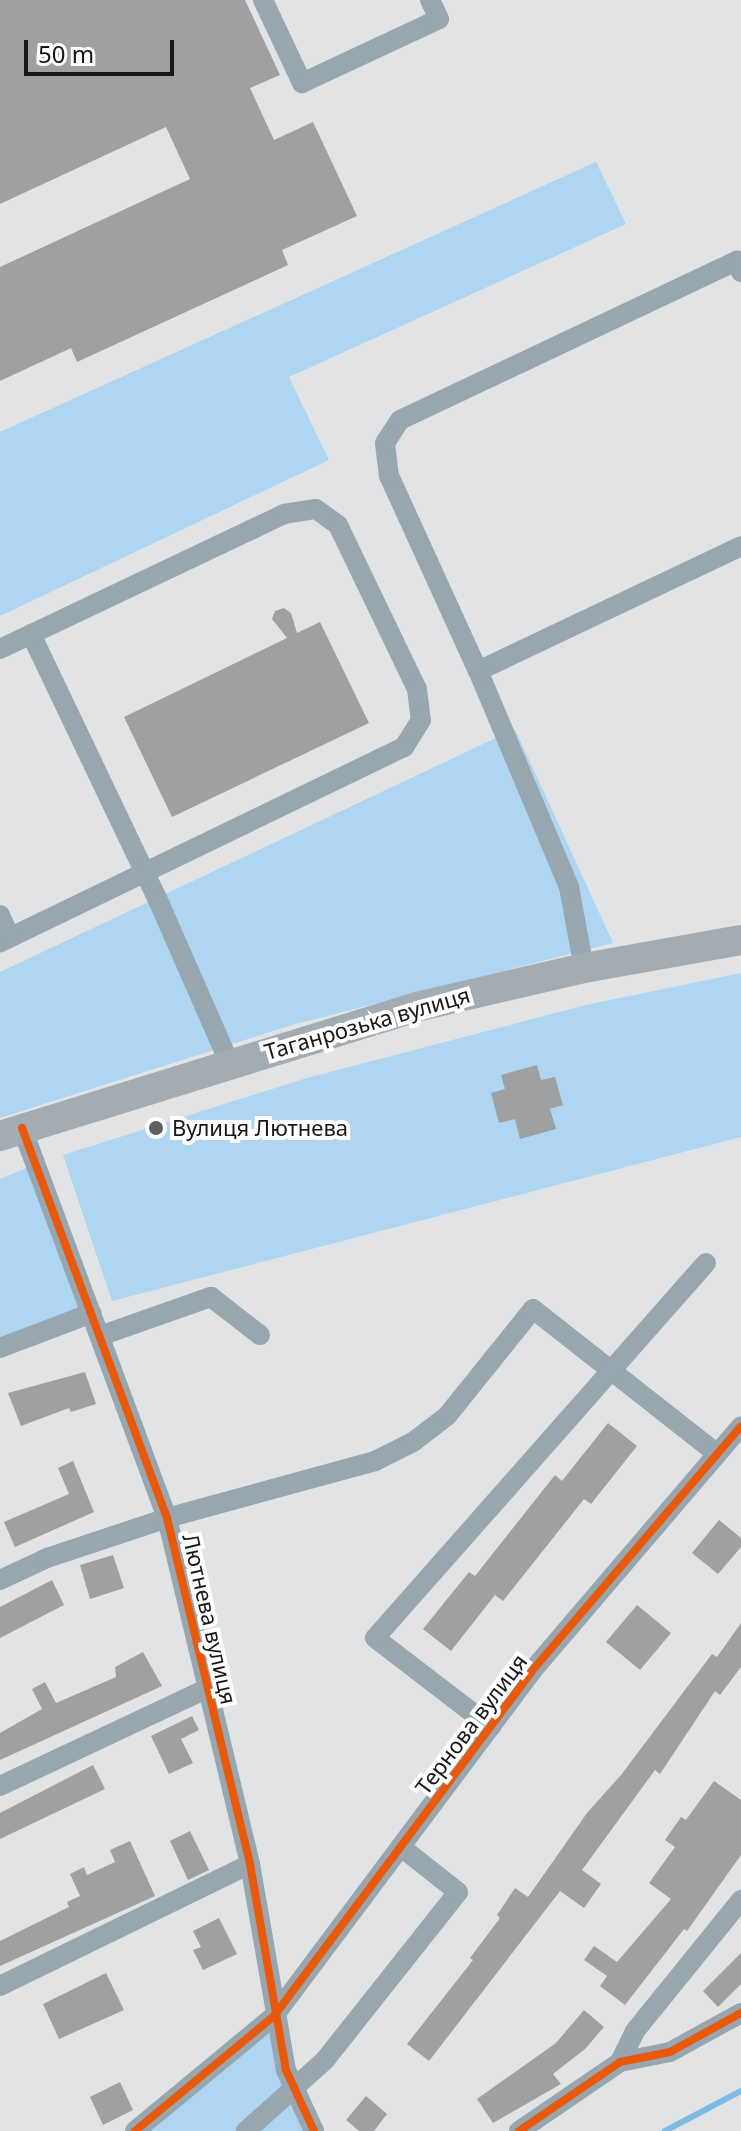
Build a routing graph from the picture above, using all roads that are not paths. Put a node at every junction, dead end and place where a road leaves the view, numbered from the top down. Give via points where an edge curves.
1 (263, 0) edge
2 (430, 0) edge
3 (741, 272) edge
4 (741, 546) edge
5 (31, 634) junction
6 (0, 649) edge
7 (478, 671) junction
8 (144, 872) junction
9 (0, 915) edge
10 (5, 940) edge
11 (741, 940) edge
12 (584, 968) junction
13 (229, 1062) junction
14 (11, 1132) edge
15 (706, 1263) dead end
16 (92, 1313) junction
17 (260, 1335) dead end
18 (100, 1336) junction
19 (0, 1348) edge
20 (611, 1371) junction
21 (741, 1426) edge
22 (717, 1454) junction
23 (167, 1518) junction
24 (0, 1580) edge
25 (208, 1688) junction
26 (491, 1727) junction
27 (0, 1786) edge
28 (401, 1847) junction
29 (250, 1864) junction
30 (741, 1900) edge
31 (0, 1986) edge
32 (741, 2013) edge
33 (274, 2016) junction
34 (620, 2062) junction
35 (135, 2131) edge
36 (246, 2131) edge
37 (314, 2131) edge
38 (519, 2131) edge

1 - 2 street via 302,83 439,19
3 - 7 street via 737,261 400,420 385,443 389,476
4 - 7 street
5 - 6 street
5 - 8 street
5 - 8 street via 284,514 316,509 338,525 417,689 421,720 404,747
7 - 12 street via 569,887
8 - 10 street
8 - 13 street
9 - 10 street
11 - 12 highway, Таганрозька вулиця
12 - 13 highway, Таганрозька вулиця via 416,1007
13 - 14 highway, Таганрозька вулиця
14 - 16 street, Лютнева вулиця
15 - 20 street
16 - 18 street, Лютнева вулиця
16 - 19 street
17 - 18 street via 211,1297
18 - 23 street, Лютнева вулиця
20 - 22 street
20 - 23 street via 533,1309 447,1416 413,1442 375,1461
20 - 26 street via 375,1638
21 - 22 street, Тернова вулиця
22 - 26 street, Тернова вулиця via 531,1672
23 - 24 street via 47,1558
23 - 25 street, Лютнева вулиця
25 - 27 street
25 - 29 street, Лютнева вулиця
26 - 28 street, Тернова вулиця
28 - 33 street, Тернова вулиця
28 - 36 street via 458,1892 325,2060
29 - 31 street
29 - 33 street, Лютнева вулиця
30 - 34 street via 635,2031
32 - 34 street via 670,2052
33 - 35 street, Тернова вулиця
33 - 37 street, Лютнева вулиця via 286,2070
34 - 38 street

